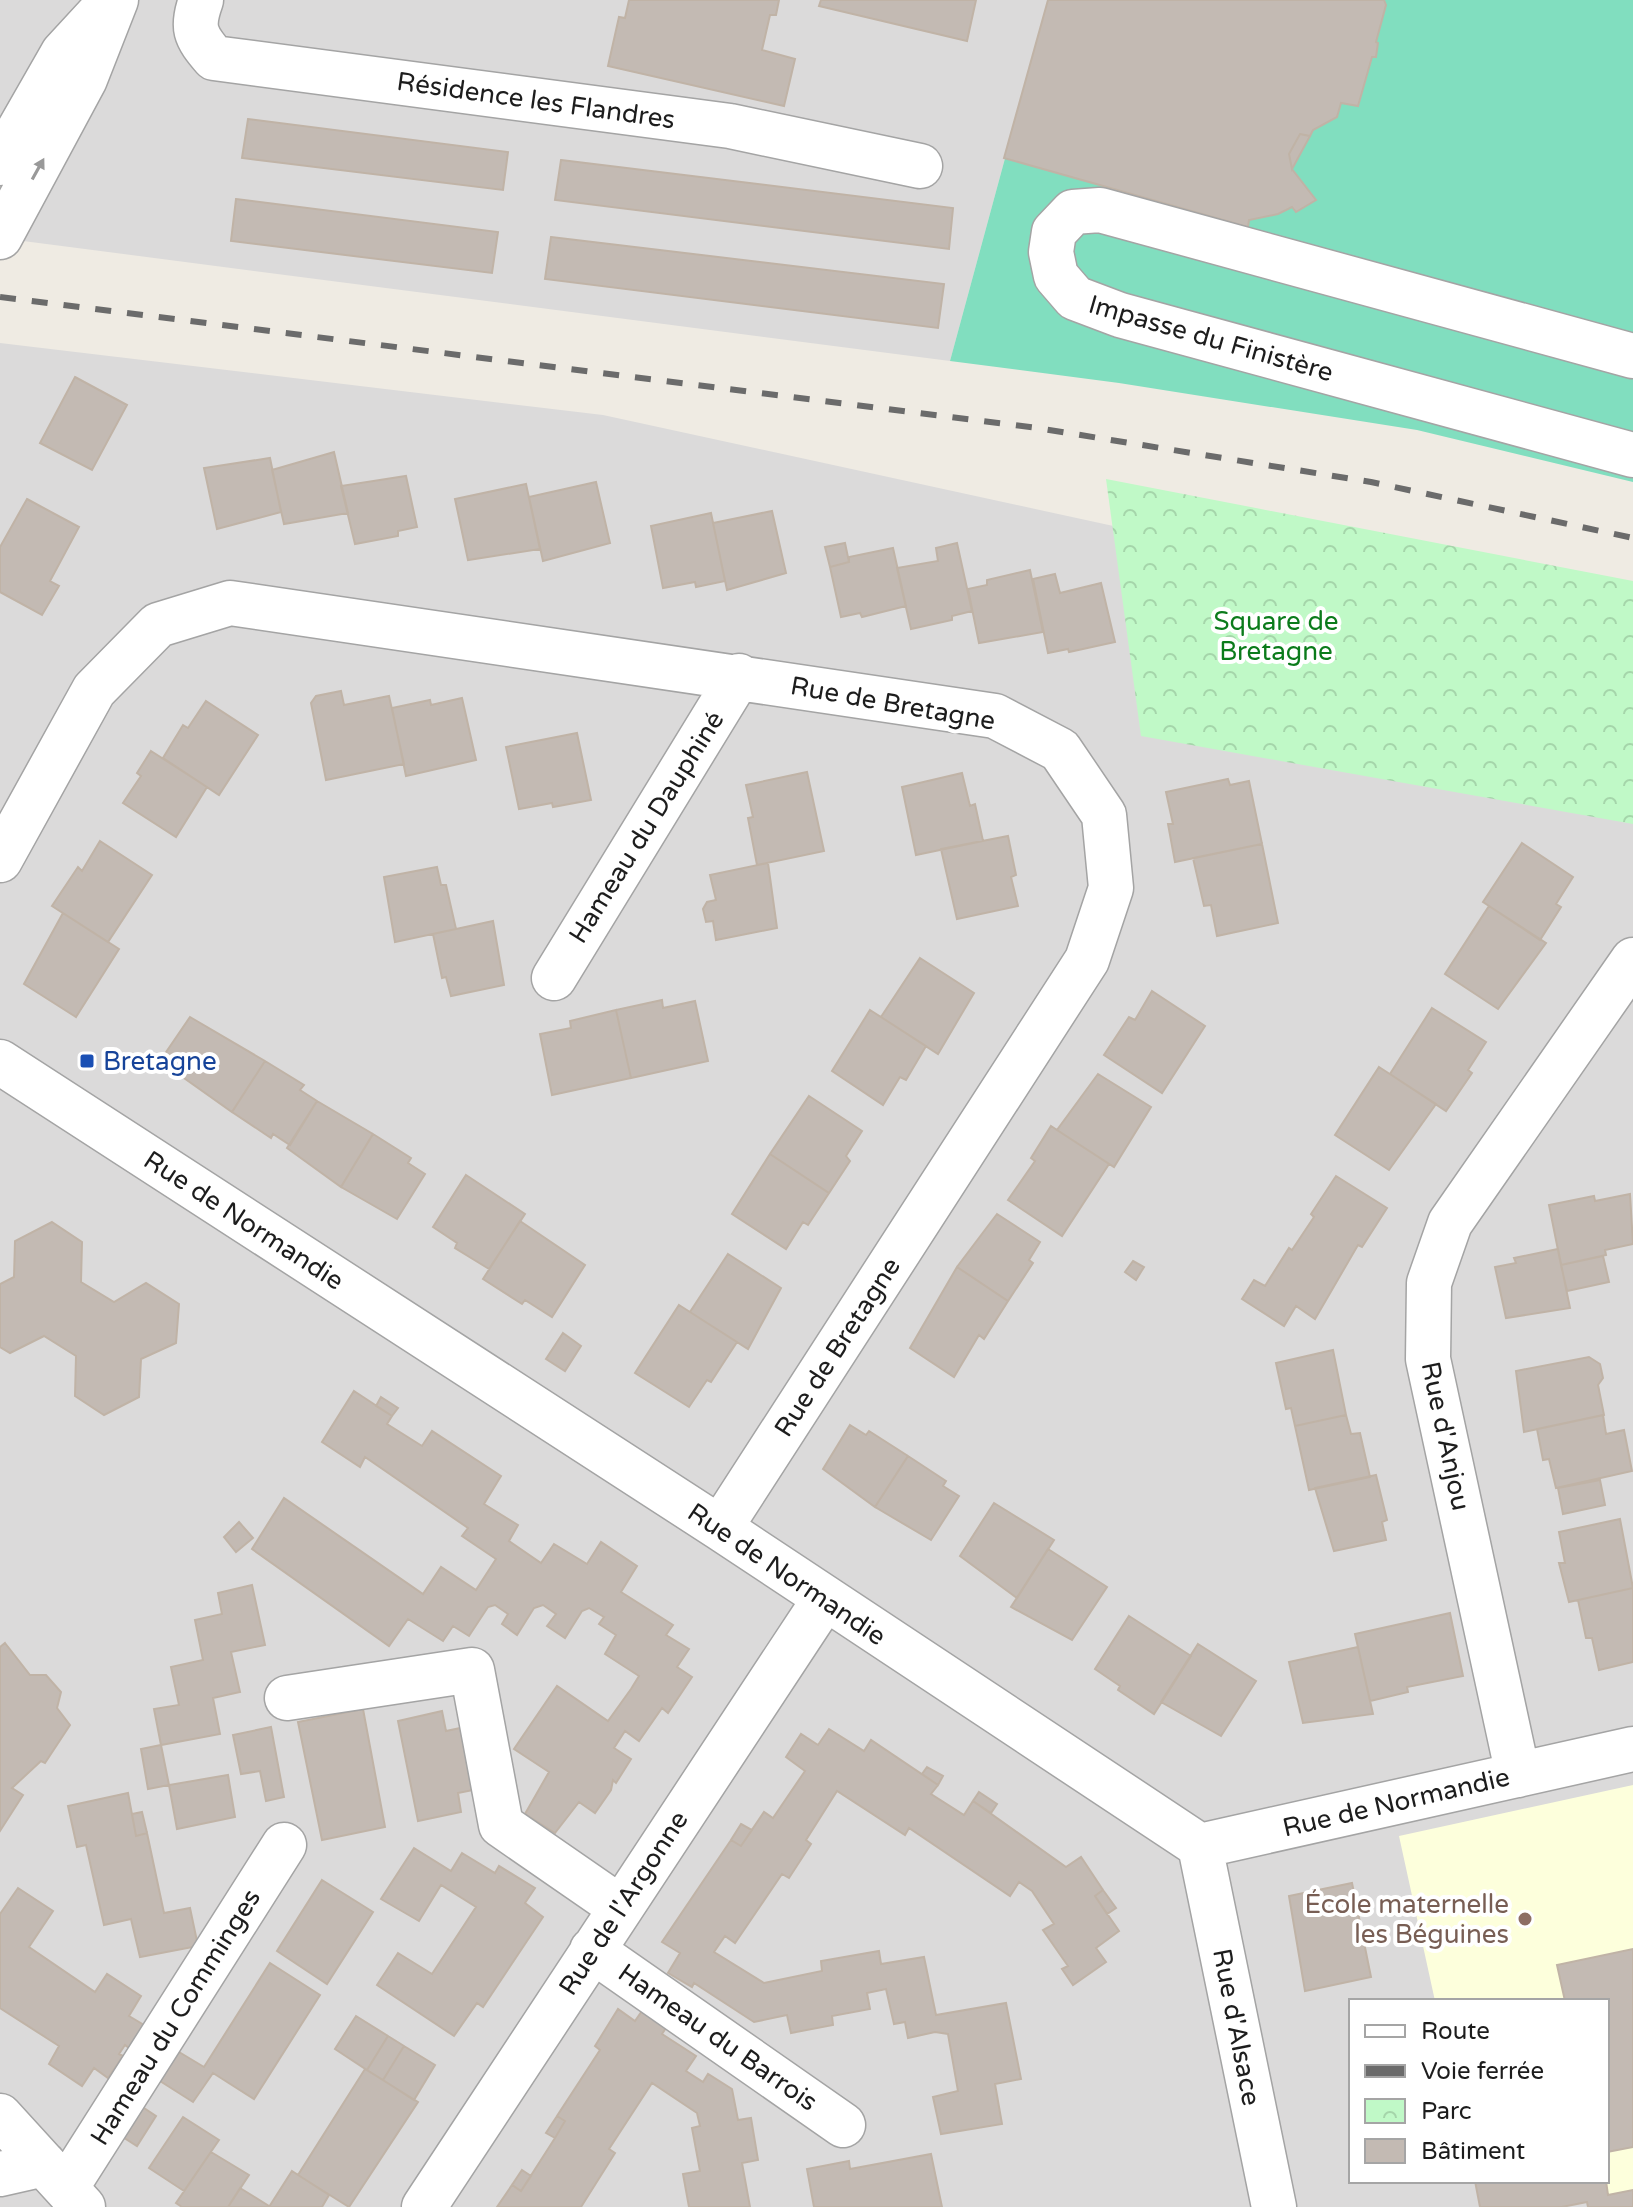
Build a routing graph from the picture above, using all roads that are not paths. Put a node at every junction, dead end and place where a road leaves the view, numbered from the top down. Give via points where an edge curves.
1 (115, 0) edge
2 (201, 0) edge
3 (0, 163) edge
4 (920, 166) dead end
5 (0, 237) edge
6 (1633, 356) edge
7 (1633, 455) edge
8 (739, 676) junction
9 (0, 860) edge
10 (1633, 960) edge
11 (554, 978) dead end
12 (1, 1065) edge
13 (720, 1528) junction
14 (824, 1600) junction
15 (287, 1698) dead end
16 (1633, 1749) edge
17 (1518, 1775) junction
18 (284, 1845) dead end
19 (1200, 1846) junction
20 (621, 1908) junction
21 (592, 1950) junction
22 (0, 2116) edge
23 (843, 2125) dead end
24 (0, 2174) edge
25 (64, 2186) edge
26 (424, 2207) edge
27 (1274, 2207) edge

1 - 3 street via 63,53
5 -> 1 street via 85,79
2 - 4 street, Résidence les Flandres via 193,21 200,42 214,58 730,126
6 - 7 street, Impasse du Finistère via 1100,210 1073,212 1054,232 1056,276 1075,298 1120,315
8 - 9 street, Rue de Bretagne via 230,603 158,625 94,690
8 - 11 street, Hameau du Dauphiné
8 - 13 street, Rue de Bretagne via 995,716 1060,750 1104,815 1111,888 1087,960
10 - 17 street, Rue d'Anjou via 1450,1223 1429,1283 1428,1359
12 - 13 street, Rue de Normandie
13 - 14 street, Rue de Normandie
14 - 19 street, Rue de Normandie
14 - 20 street, Rue de l'Argonne
15 - 20 street via 472,1670 501,1825
16 - 17 street, Rue de Normandie
17 - 19 street, Rue de Normandie
18 - 25 street, Hameau du Comminges
19 - 27 street, Rue d'Alsace
20 - 21 street, Rue de l'Argonne
21 - 23 street, Hameau du Barrois
21 - 26 street, Rue de l'Argonne
22 - 25 street
24 - 25 street

